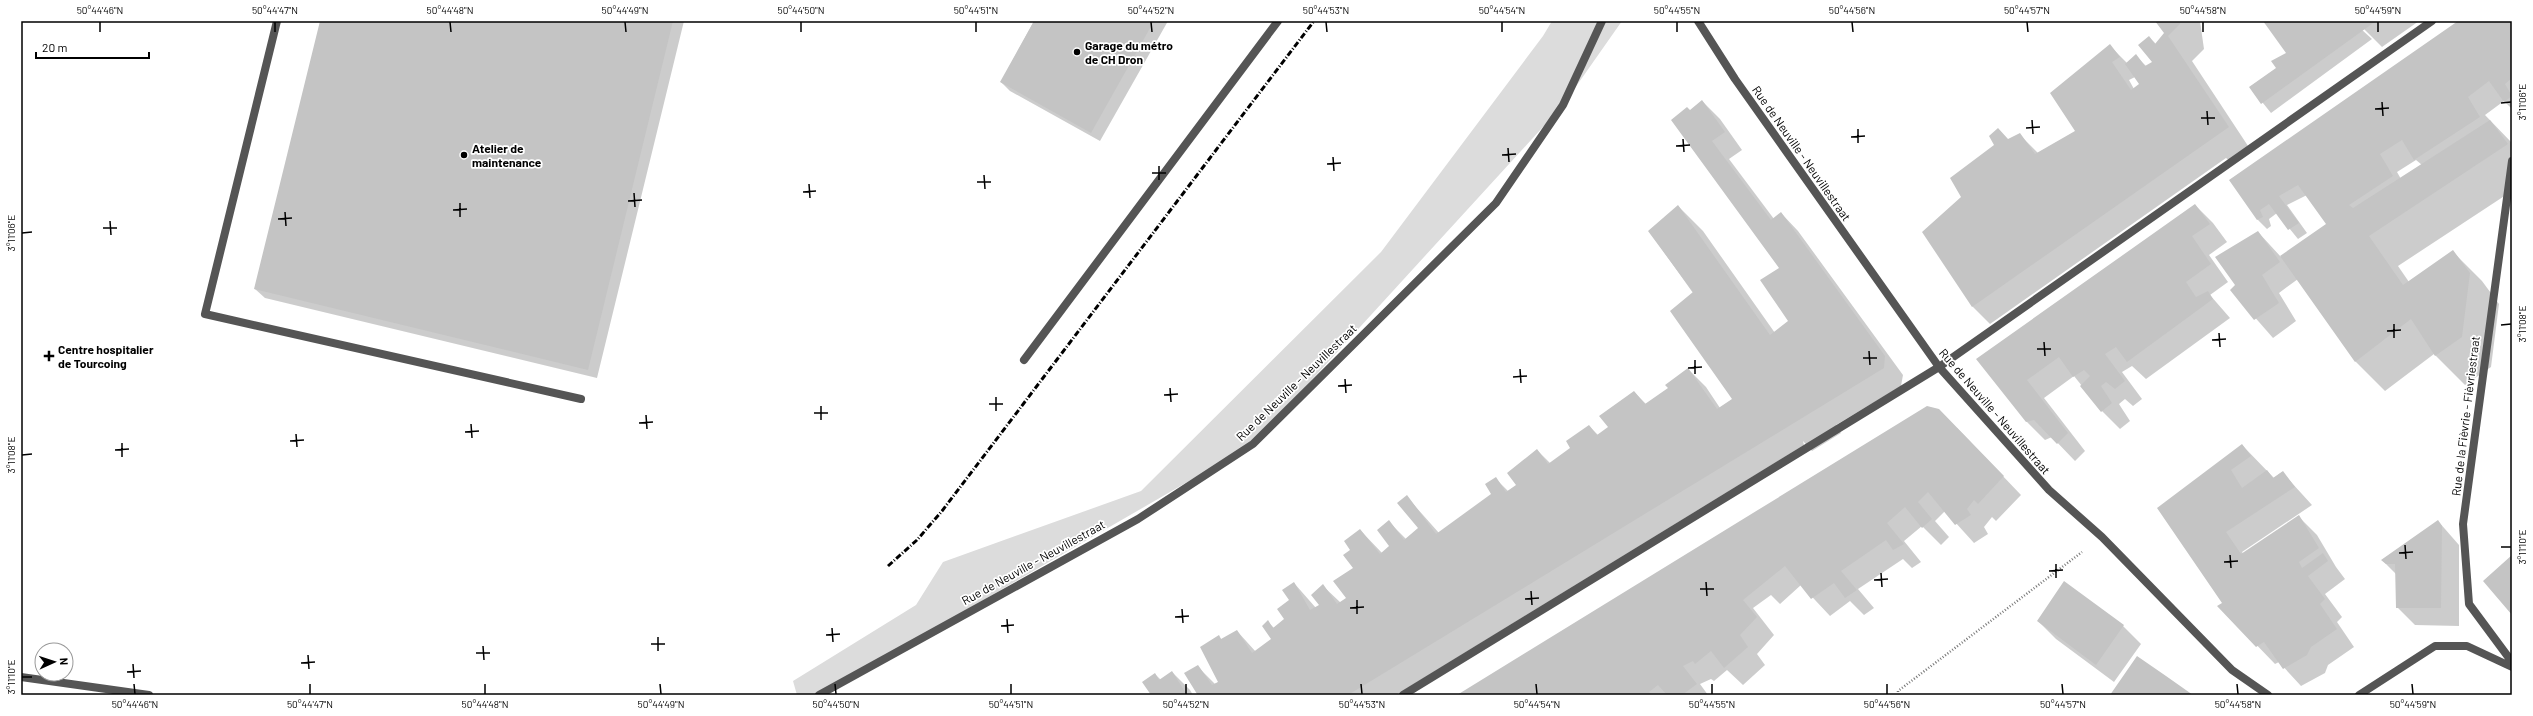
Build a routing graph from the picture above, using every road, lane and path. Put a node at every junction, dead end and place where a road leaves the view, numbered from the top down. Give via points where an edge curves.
1 (277, 21) edge
2 (1278, 21) edge
3 (1602, 21) edge
4 (1698, 21) edge
5 (2432, 21) edge
6 (2512, 161) edge
7 (1024, 360) dead end
8 (1939, 367) junction
9 (580, 399) dead end
10 (2102, 537) junction
11 (2512, 662) edge
12 (2512, 668) edge
13 (21, 677) edge
14 (149, 695) edge
15 (819, 695) edge
16 (1403, 695) edge
17 (1898, 695) edge
18 (2268, 695) edge
19 (2359, 695) edge

1 - 9 street via 205,314
2 - 7 street
3 - 15 street, Rue de Neuville - Neuvillestraat via 1563,105 1496,203 1254,444 1138,519
4 - 8 street, Rue de Neuville - Neuvillestraat via 1735,79
5 - 8 street
6 - 11 street, Rue de la Fièvrie - Fièvriestraat via 2463,524 2469,604
8 - 10 street, Rue de Neuville - Neuvillestraat via 2049,490
8 - 16 street
10 - 17 path via 1898,691
10 - 18 street, Rue de Neuville - Neuvillestraat via 2232,670
12 - 19 street via 2467,646 2435,646
13 - 14 street

